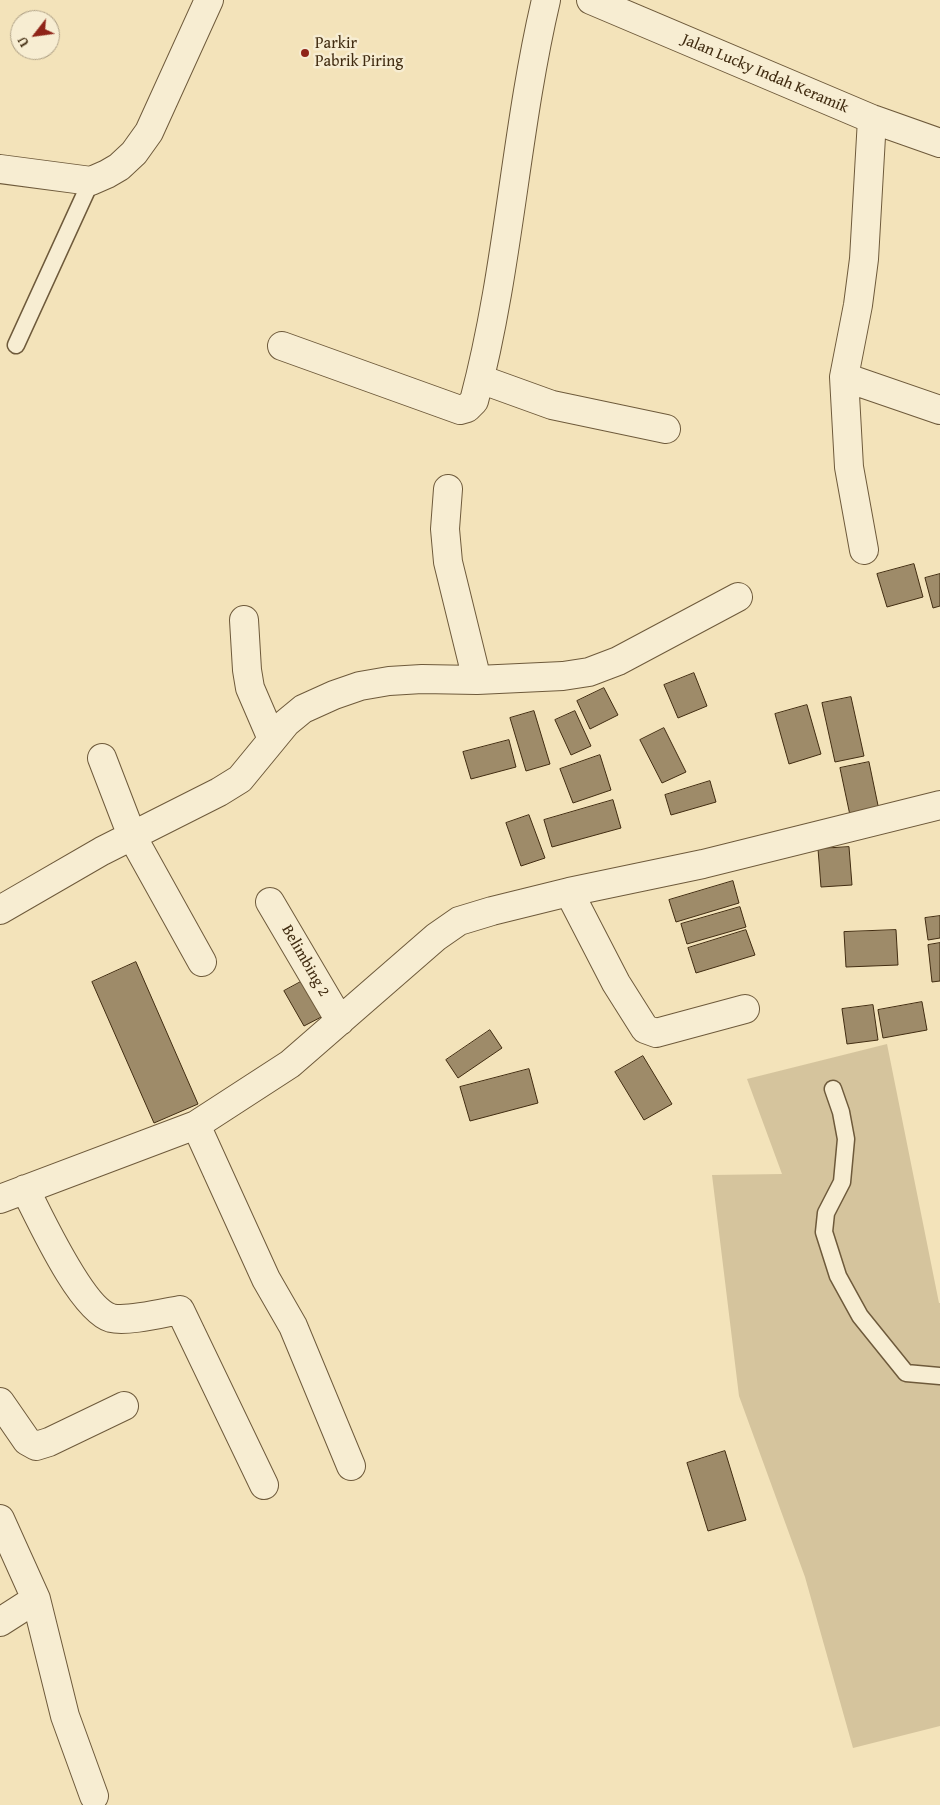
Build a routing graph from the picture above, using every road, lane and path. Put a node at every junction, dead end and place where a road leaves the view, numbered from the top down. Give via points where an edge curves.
1 (209, 0) edge
2 (546, 0) edge
3 (591, 0) edge
4 (872, 119) junction
5 (940, 143) edge
6 (0, 169) edge
7 (91, 181) junction
8 (16, 345) dead end
9 (282, 346) dead end
10 (844, 377) junction
11 (480, 379) junction
12 (940, 410) edge
13 (666, 429) dead end
14 (448, 490) dead end
15 (864, 550) dead end
16 (738, 597) dead end
17 (244, 620) dead end
18 (477, 680) junction
19 (272, 740) junction
20 (102, 758) dead end
21 (940, 805) edge
22 (132, 836) junction
23 (569, 892) junction
24 (3, 901) edge
25 (270, 902) dead end
26 (202, 962) dead end
27 (745, 1009) dead end
28 (340, 1021) junction
29 (833, 1088) dead end
30 (196, 1125) junction
31 (25, 1189) junction
32 (0, 1199) edge
33 (940, 1376) edge
34 (0, 1402) edge
35 (124, 1406) dead end
36 (351, 1466) dead end
37 (264, 1485) dead end
38 (0, 1519) edge
39 (36, 1599) junction
40 (0, 1622) edge
41 (94, 1796) dead end

1 - 7 street via 149,132 119,167
2 - 11 street via 536,44 500,282
3 - 4 street, Jalan Lucky Indah Keramik
4 - 5 street, Jalan Lucky Indah Keramik
4 - 10 street via 864,258
6 - 7 street
7 - 8 lane
9 - 11 street via 460,410 474,401
10 - 12 street
10 - 15 street via 849,467
11 - 13 street via 552,405
14 - 18 street via 448,562
16 - 18 street via 589,672
17 - 19 street via 250,688
18 - 19 street via 389,680 360,686 304,709
19 - 22 street via 240,779
20 - 22 street
21 - 23 street via 703,864
22 - 24 street
22 - 26 street
23 - 27 street via 616,983 645,1029 656,1033
23 - 28 street via 459,921 436,937
25 - 28 street, Belimbing 2
28 - 30 street via 290,1064
29 - 33 lane via 842,1112 846,1139 842,1182 826,1214 824,1232 838,1276 860,1316 906,1373
30 - 31 street
30 - 36 street via 266,1280 293,1326
31 - 32 street
31 - 37 street via 77,1286 94,1307 111,1318 180,1310
34 - 35 street via 27,1440 36,1446
38 - 39 street
39 - 40 street
39 - 41 street via 65,1716

